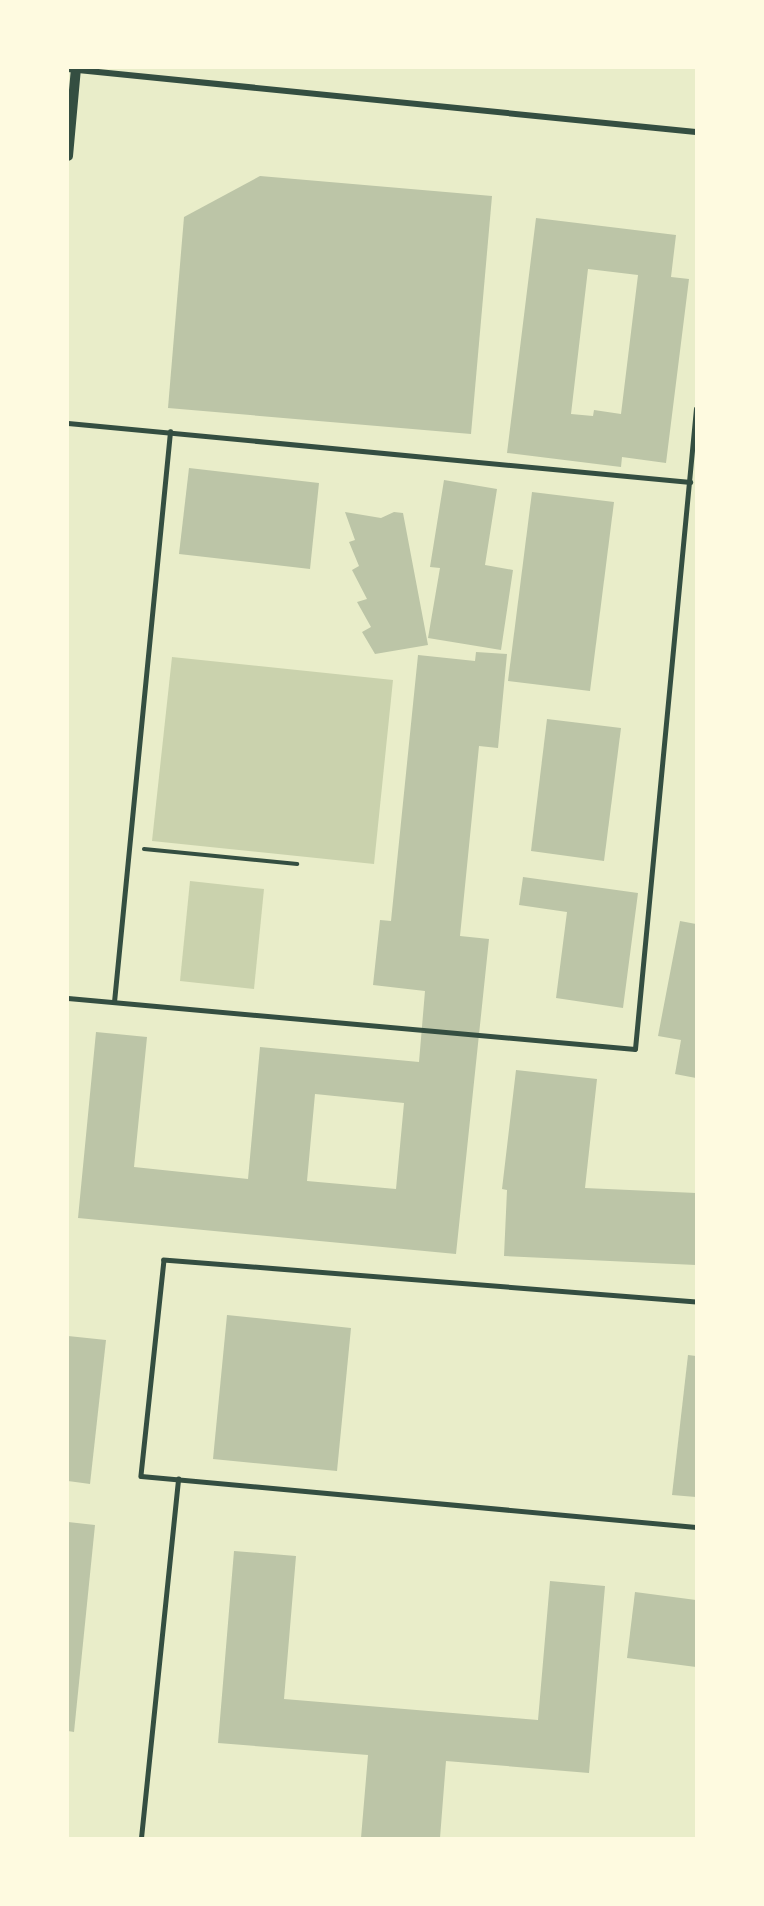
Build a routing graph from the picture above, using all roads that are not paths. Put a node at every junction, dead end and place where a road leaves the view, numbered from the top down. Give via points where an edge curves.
1 (73, 69) edge
2 (696, 132) edge
3 (68, 156) edge
4 (696, 409) edge
5 (68, 423) edge
6 (170, 432) junction
7 (690, 482) junction
8 (68, 998) edge
9 (114, 1002) junction
10 (696, 1302) edge
11 (178, 1479) junction
12 (696, 1527) edge
13 (141, 1839) edge

1 - 2 street
1 - 3 street
4 - 7 lane
5 - 6 lane
6 - 7 lane
6 - 9 lane
7 - 9 lane via 635,1049
8 - 9 lane
10 - 11 lane via 164,1260 141,1476
11 - 12 lane
11 - 13 lane

